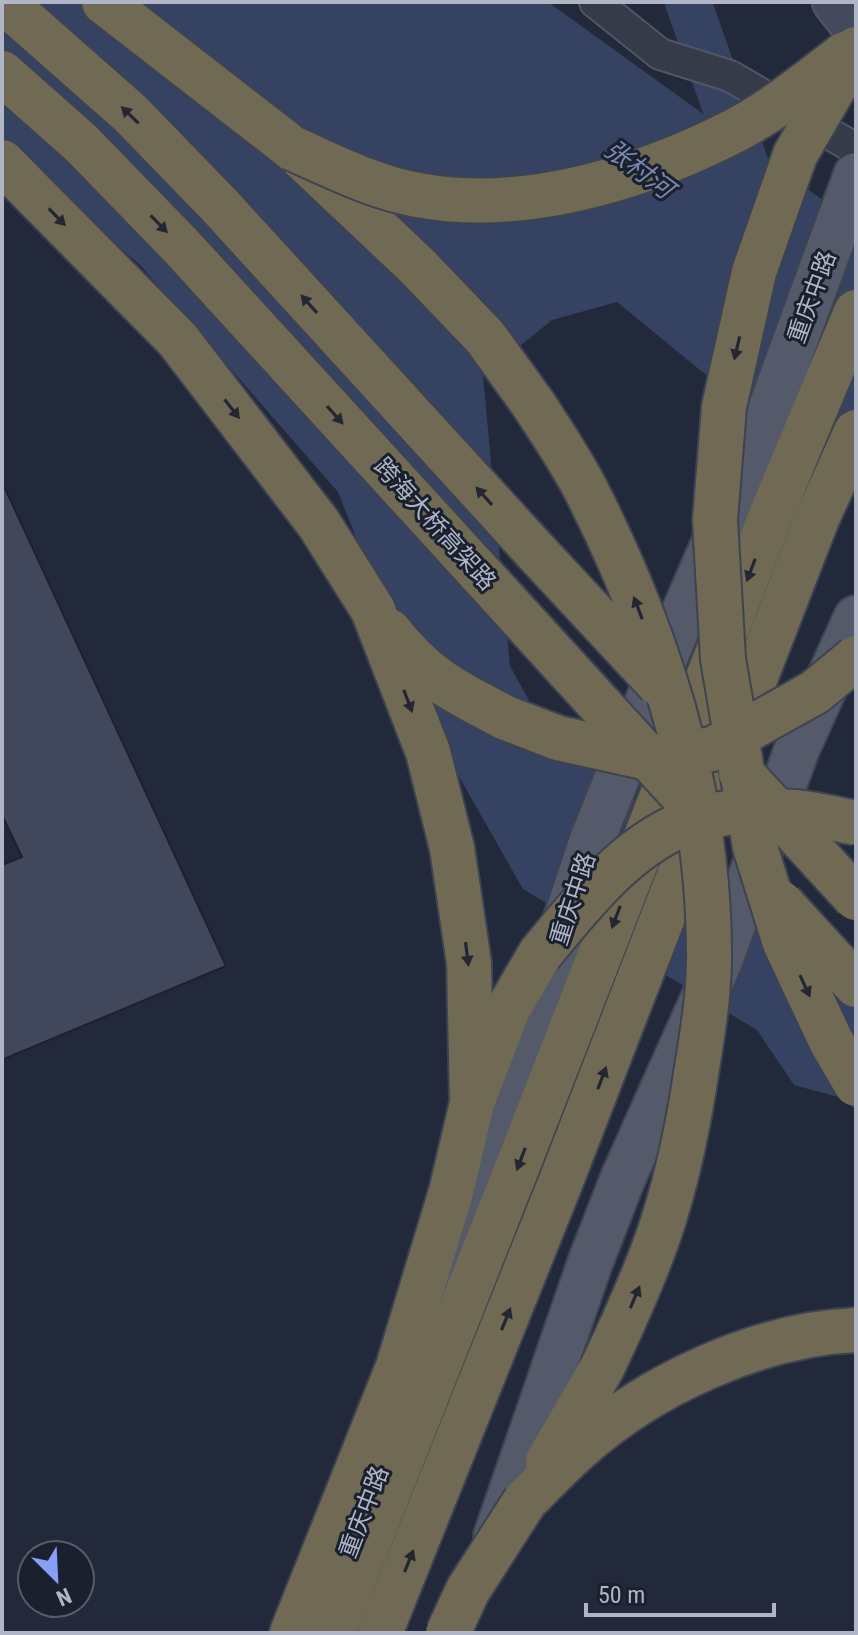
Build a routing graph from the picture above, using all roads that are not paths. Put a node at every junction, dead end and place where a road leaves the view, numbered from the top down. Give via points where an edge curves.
1 (4, 2) edge
2 (104, 2) edge
3 (595, 2) edge
4 (834, 2) edge
5 (856, 30) edge
6 (856, 47) edge
7 (2, 73) edge
8 (292, 148) junction
9 (856, 149) edge
10 (2, 162) edge
11 (850, 191) edge
12 (856, 312) edge
13 (856, 432) edge
14 (373, 610) junction
15 (856, 618) edge
16 (856, 658) edge
17 (856, 823) edge
18 (856, 898) edge
19 (856, 985) edge
20 (856, 1084) edge
21 (472, 1103) junction
22 (856, 1330) edge
23 (525, 1501) junction
24 (292, 1633) edge
25 (317, 1633) edge
26 (333, 1633) edge
27 (380, 1633) edge
28 (448, 1633) edge
29 (463, 1633) edge

18 -> 1 highway, bridge via 221,207 131,114
2 - 8 highway
3 - 9 street via 660,54 730,76
4 - 5 main road
6 - 8 highway, bridge via 725,136 622,178 547,195 468,200 419,195 375,184
6 -> 20 highway, bridge via 795,155 754,272 724,407 715,520 723,659 755,847 785,943
7 -> 19 highway, 跨海大桥高架路, bridge via 82,144 180,245
23 -> 8 highway, bridge via 602,1368 636,1295 660,1232 686,1135 709,952 703,857 687,760 672,702 621,564 586,489 534,405 485,337
10 -> 14 highway via 178,340 319,524
11 - 25 main road, 重庆中路 via 760,437 592,840 390,1447
12 -> 26 highway, 重庆中路, bridge via 772,513
27 -> 13 highway, bridge via 816,521
14 - 16 highway, bridge via 409,656 445,686 558,738 648,758 713,749 815,692
14 -> 21 highway via 428,752 452,848 469,963
15 - 29 main road, bridge via 797,749 720,961 590,1263
17 - 21 highway, bridge via 799,813 723,813 656,838 587,896 540,954 508,1009
21 - 24 highway via 398,1367
22 - 23 highway via 778,1343 694,1372 620,1416
23 - 28 highway, bridge via 468,1590

